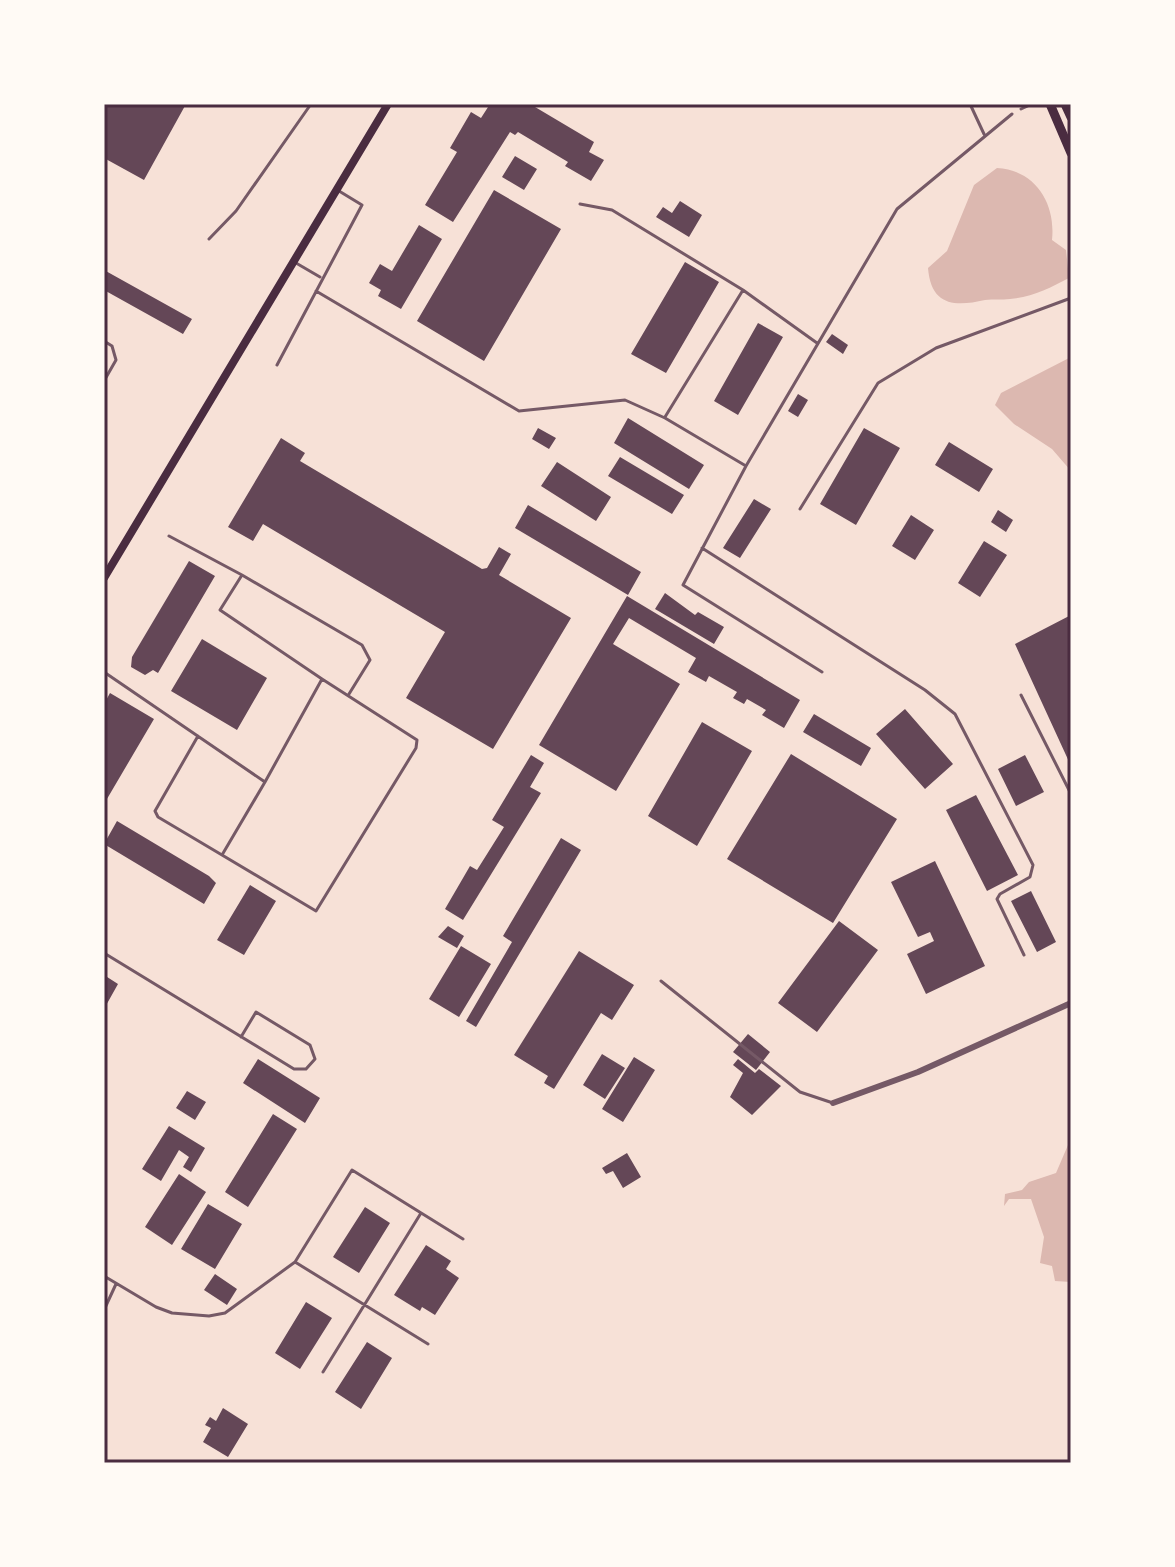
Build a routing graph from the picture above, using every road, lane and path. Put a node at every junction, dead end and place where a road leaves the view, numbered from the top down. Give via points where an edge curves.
1 (311, 104) edge
2 (388, 104) edge
3 (970, 104) edge
4 (1032, 104) edge
5 (1050, 104) edge
6 (1065, 104) edge
7 (1021, 109) dead end
8 (1012, 114) dead end
9 (1071, 117) edge
10 (984, 134) junction
11 (1071, 153) edge
12 (336, 189) junction
13 (580, 204) dead end
14 (209, 239) dead end
15 (293, 262) junction
16 (320, 277) junction
17 (743, 290) junction
18 (316, 291) junction
19 (1071, 298) edge
20 (104, 341) edge
21 (817, 343) junction
22 (277, 365) dead end
23 (104, 381) edge
24 (665, 418) junction
25 (746, 466) junction
26 (800, 509) dead end
27 (169, 536) dead end
28 (702, 548) junction
29 (107, 568) edge
30 (242, 575) junction
31 (104, 578) edge
32 (104, 672) edge
33 (822, 672) dead end
34 (322, 679) junction
35 (348, 695) junction
36 (1021, 695) dead end
37 (198, 736) junction
38 (265, 782) junction
39 (1071, 794) edge
40 (222, 855) junction
41 (104, 953) edge
42 (1024, 955) dead end
43 (661, 981) dead end
44 (1071, 1003) edge
45 (241, 1037) junction
46 (833, 1103) joint
47 (421, 1213) junction
48 (463, 1239) dead end
49 (295, 1262) junction
50 (104, 1276) edge
51 (116, 1284) junction
52 (364, 1305) junction
53 (104, 1310) edge
54 (428, 1344) dead end
55 (323, 1372) dead end

1 - 14 lane via 236,211
2 - 12 main road
3 - 10 lane
4 - 7 lane
5 - 11 main road
6 - 9 main road
8 - 10 lane
10 - 21 lane via 897,209
12 - 15 main road
12 - 16 lane via 362,205
13 - 17 lane via 612,210
15 - 16 lane
15 - 29 main road
16 - 18 lane
17 - 21 lane
17 - 24 lane
18 - 22 lane
18 - 24 lane via 519,411 625,400
19 - 26 lane via 936,348 878,383
20 - 23 lane via 112,346 116,360
21 - 25 lane
24 - 25 lane
25 - 28 lane
27 - 30 lane
28 - 33 lane via 683,585
28 - 42 lane via 955,714 1033,865 1030,877 997,899
29 - 31 main road
30 - 34 lane via 220,610
30 - 35 lane via 367,651 370,660
32 - 37 lane
34 - 35 lane
34 - 38 lane
35 - 40 lane via 417,740 322,906 310,909
36 - 39 lane
37 - 38 lane
37 - 40 lane via 155,811
38 - 40 lane
41 - 45 lane
43 - 46 lane via 800,1092
44 - 46 street via 918,1072
45 - 45 lane via 256,1012 310,1045 315,1059 306,1069 294,1069
47 - 48 lane
47 - 49 lane via 352,1170
47 - 52 lane
49 - 51 lane via 237,1306 209,1316 156,1307
49 - 52 lane
50 - 51 lane
51 - 53 lane
52 - 54 lane
52 - 55 lane

